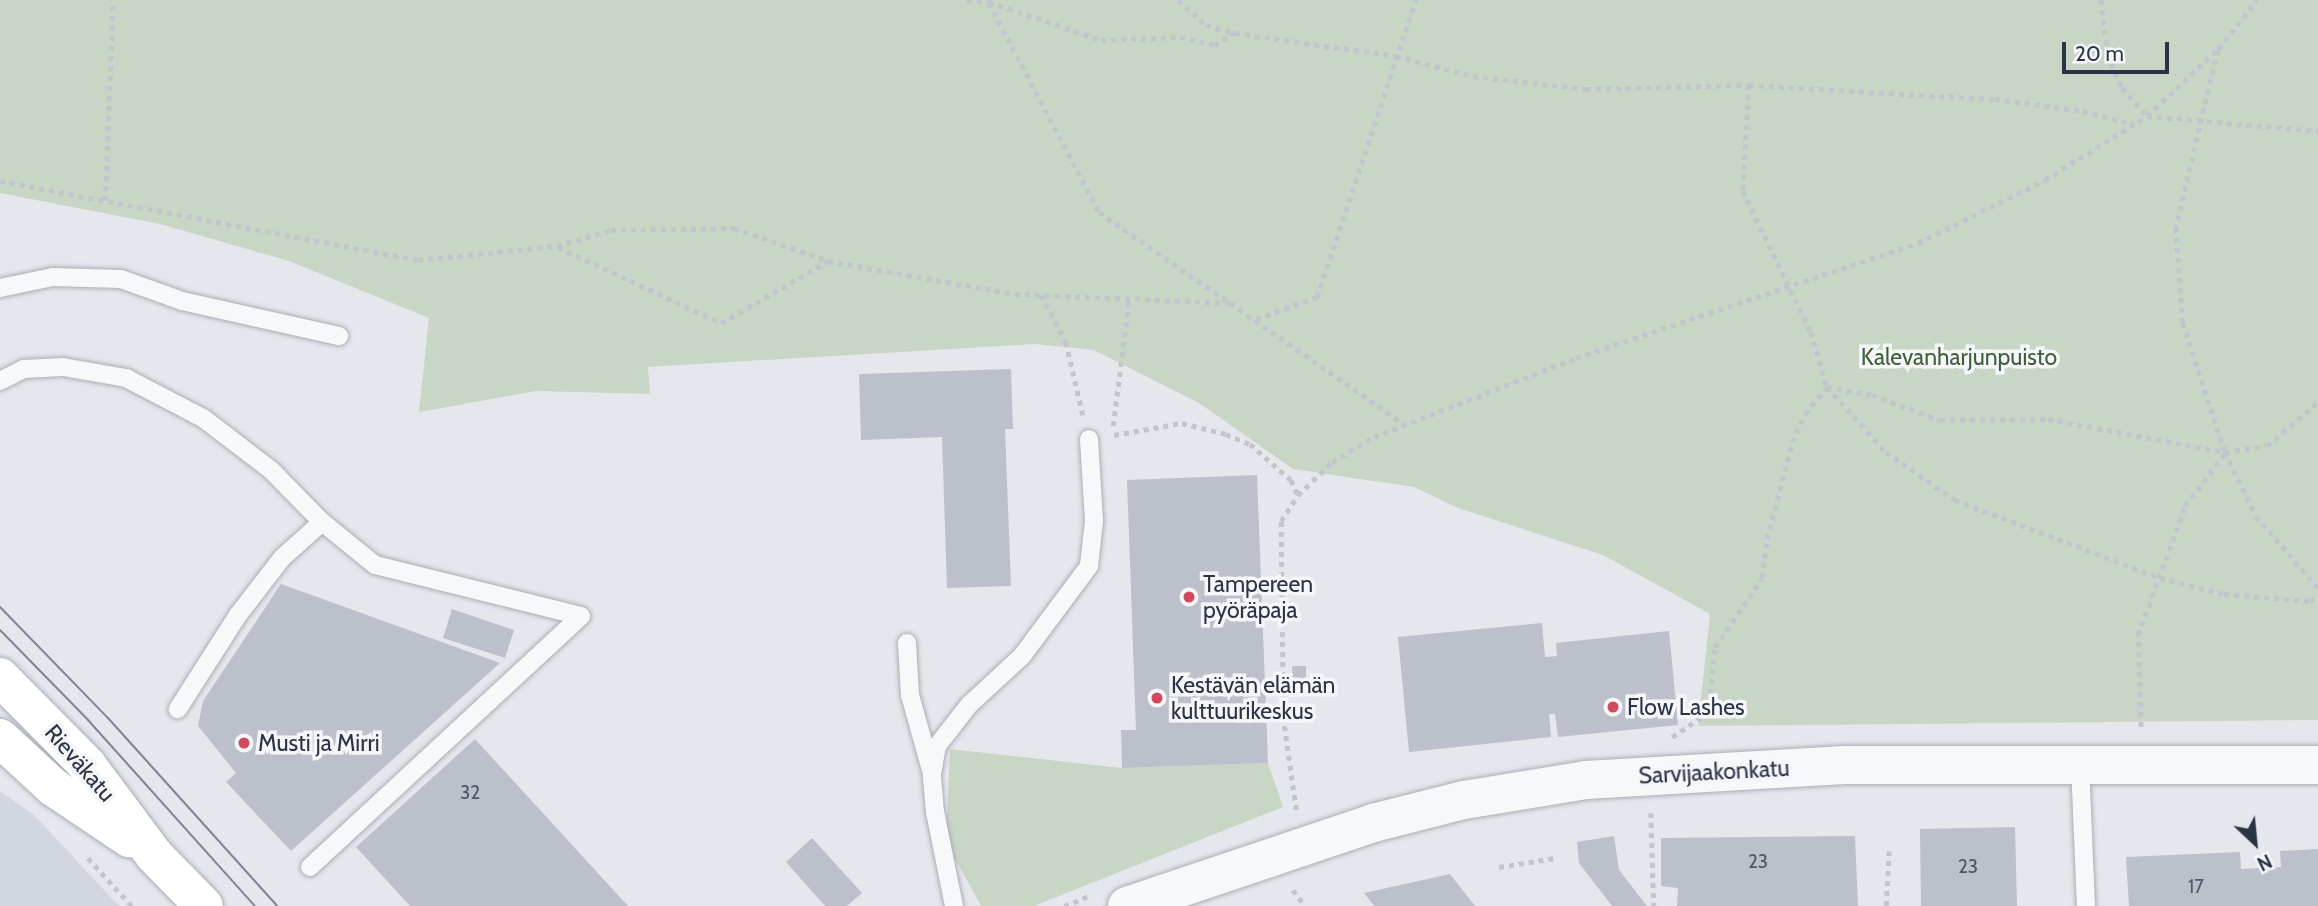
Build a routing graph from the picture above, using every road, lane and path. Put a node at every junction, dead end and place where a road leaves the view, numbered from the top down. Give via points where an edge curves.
1 (113, 0) edge
2 (967, 0) edge
3 (1178, 0) edge
4 (1416, 0) edge
5 (2101, 0) edge
6 (2257, 0) edge
7 (989, 2) junction
8 (1236, 33) junction
9 (2218, 49) junction
10 (1396, 55) junction
11 (1749, 85) junction
12 (2147, 116) junction
13 (2200, 120) junction
14 (2135, 124) junction
15 (2318, 131) edge
16 (0, 181) edge
17 (105, 201) junction
18 (557, 246) junction
19 (828, 261) junction
20 (0, 288) edge
21 (1789, 289) junction
22 (1041, 295) junction
23 (1129, 299) junction
24 (1232, 303) junction
25 (1255, 319) junction
26 (340, 336) dead end
27 (0, 381) edge
28 (1827, 387) junction
29 (2318, 401) edge
30 (1406, 425) junction
31 (1111, 435) junction
32 (1089, 439) junction
33 (2225, 452) junction
34 (1298, 495) junction
35 (322, 522) junction
36 (2160, 578) junction
37 (2318, 588) edge
38 (2318, 596) edge
39 (907, 643) dead end
40 (0, 677) edge
41 (178, 709) dead end
42 (2141, 733) dead end
43 (0, 738) edge
44 (1663, 744) dead end
45 (2080, 764) junction
46 (2318, 765) edge
47 (932, 774) junction
48 (1651, 805) dead end
49 (1296, 815) dead end
50 (1889, 851) dead end
51 (154, 855) junction
52 (1555, 858) dead end
53 (310, 866) dead end
54 (1499, 867) dead end
55 (204, 906) edge
56 (954, 906) edge
57 (1127, 906) edge
58 (1654, 906) edge
59 (1886, 906) edge
60 (2086, 906) edge

1 - 17 path
2 - 7 path
3 - 8 path via 1206,25
4 - 10 path
5 - 12 path via 2108,54 2122,88
6 - 9 path
7 - 8 path via 1101,40 1180,37 1214,45
7 - 24 path via 1099,212
8 - 10 path
9 - 12 path
9 - 13 path
10 - 11 path via 1474,76 1586,89
10 - 25 path via 1317,297
11 - 14 path via 1995,99
11 - 21 path via 1743,191
12 - 13 path
12 - 14 path
13 - 15 path
13 - 33 path via 2176,228 2182,309
14 - 21 path via 2045,180 1919,243
16 - 17 path
17 - 18 path via 418,260
18 - 19 path via 611,230 734,228
18 - 19 path via 721,323
19 - 22 path
20 - 26 lane via 53,277 121,279 181,301
21 - 28 path via 1811,332
21 - 30 path via 1576,358
22 - 23 path
22 - 32 path via 1066,342
23 - 24 path
23 - 31 path
24 - 25 path
25 - 30 path
27 - 35 lane via 24,369 63,367 126,378 203,418 272,471
28 - 33 path via 1872,395 1940,420 2048,419
28 - 36 path via 1886,452 1955,500
28 - 44 path via 1805,414 1792,442 1767,539 1762,578 1715,648 1709,704 1702,717
29 - 33 path via 2267,446
30 - 34 path via 1332,462
31 - 32 path
31 - 34 path via 1182,423 1226,434 1250,444 1291,480
32 - 47 lane via 1094,521 1089,566 1022,656 969,705 937,746
33 - 36 path via 2185,506
33 - 37 path via 2256,516
34 - 49 path via 1281,521 1279,586 1283,717
35 - 41 lane via 275,567
35 - 53 lane via 374,565 581,616
36 - 38 path via 2224,594 2310,601
36 - 42 path via 2138,635
39 - 47 lane via 910,695
40 - 51 main road, Rieväkatu via 87,765
43 - 51 main road, Rieväkatu via 53,787
45 - 46 street, Sarvijaakonkatu
45 - 57 street, Sarvijaakonkatu via 1844,765 1586,780 1464,800 1373,823
45 - 60 lane
47 - 56 lane
48 - 58 path
50 - 59 path
51 - 55 main road, Rieväkatu
52 - 54 path

